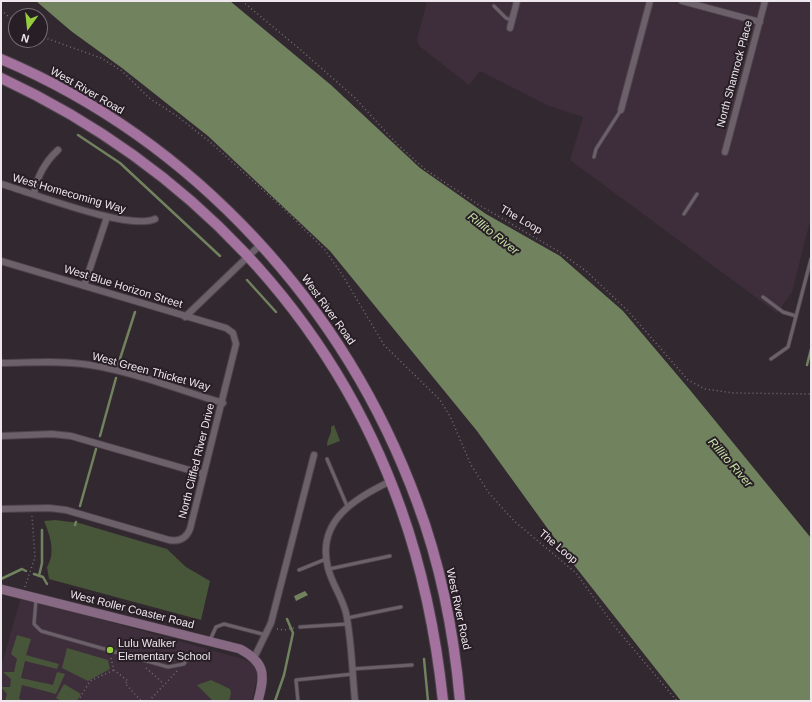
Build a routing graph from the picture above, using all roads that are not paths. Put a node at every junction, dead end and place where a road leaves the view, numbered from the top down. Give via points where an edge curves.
1 (517, 1) edge
2 (650, 1) edge
3 (682, 1) edge
4 (765, 1) edge
5 (494, 6) dead end
6 (512, 20) junction
7 (760, 22) junction
8 (510, 28) dead end
9 (1, 58) edge
10 (1, 78) edge
11 (621, 110) joint
12 (58, 150) dead end
13 (724, 152) dead end
14 (594, 157) dead end
15 (1, 184) edge
16 (34, 194) junction
17 (697, 194) dead end
18 (684, 214) dead end
19 (107, 217) junction
20 (155, 219) dead end
21 (261, 244) junction
22 (248, 256) junction
23 (811, 259) edge
24 (1, 261) edge
25 (84, 286) junction
26 (763, 297) dead end
27 (796, 316) junction
28 (185, 317) junction
29 (238, 337) joint
30 (771, 359) dead end
31 (1, 363) edge
32 (223, 403) junction
33 (1, 436) edge
34 (314, 455) dead end
35 (327, 459) dead end
36 (203, 474) junction
37 (391, 481) junction
38 (347, 506) junction
39 (1, 509) edge
40 (390, 556) dead end
41 (326, 559) junction
42 (328, 569) junction
43 (299, 570) dead end
44 (1, 589) edge
45 (37, 598) junction
46 (400, 607) dead end
47 (347, 621) junction
48 (300, 627) dead end
49 (451, 629) junction
50 (434, 632) junction
51 (266, 635) junction
52 (209, 642) junction
53 (187, 659) dead end
54 (257, 661) junction
55 (412, 665) dead end
56 (352, 672) junction
57 (258, 701) edge
58 (298, 701) edge
59 (355, 701) edge
60 (443, 701) edge
61 (460, 701) edge

1 - 6 street
2 - 11 street
3 - 7 street
4 - 7 street, North Shamrock Place
5 - 6 lane via 506,18
6 - 8 street
7 - 13 street, North Shamrock Place
9 - 21 main road, West River Road via 73,95 148,143 200,185
10 - 22 main road via 64,109 147,164 185,195
11 - 14 lane via 596,149
12 - 16 street via 43,169
15 - 16 street, West Homecoming Way
16 - 19 street, West Homecoming Way
17 - 18 lane
19 - 20 street, West Homecoming Way via 132,222
19 - 25 street
21 - 22 street
21 - 49 main road, West River Road via 331,333 375,407 418,504 436,564
22 - 28 street
22 - 37 main road via 276,288 325,355 360,416
23 - 27 lane
24 - 25 street, West Blue Horizon Street
25 - 28 street, West Blue Horizon Street
26 - 27 lane via 783,312
27 - 30 lane via 788,347
28 - 29 street, West Blue Horizon Street via 226,328
29 - 32 street, North Cliffed River Drive
31 - 32 street, West Green Thicket Way via 55,362 90,365
32 - 36 street, North Cliffed River Drive
33 - 36 street via 71,436
34 - 51 street
35 - 38 lane
36 - 39 street, North Cliffed River Drive via 190,529 183,542 168,540 75,512 32,508
37 - 38 street via 364,494
37 - 50 main road via 417,559
38 - 41 street via 332,527
40 - 42 lane
41 - 42 street
41 - 43 lane
42 - 47 street
44 - 45 street, West Roller Coaster Road
45 - 52 street, West Roller Coaster Road
45 - 53 lane via 34,624 41,631 168,667 184,664
46 - 47 lane
47 - 48 lane
47 - 56 street
49 - 50 main road
49 - 61 main road, West River Road
50 - 60 main road
51 - 52 lane via 219,625
51 - 54 street
52 - 54 street, West Roller Coaster Road via 240,649
54 - 57 street via 263,675
55 - 56 lane
56 - 58 lane via 296,680
56 - 59 street

